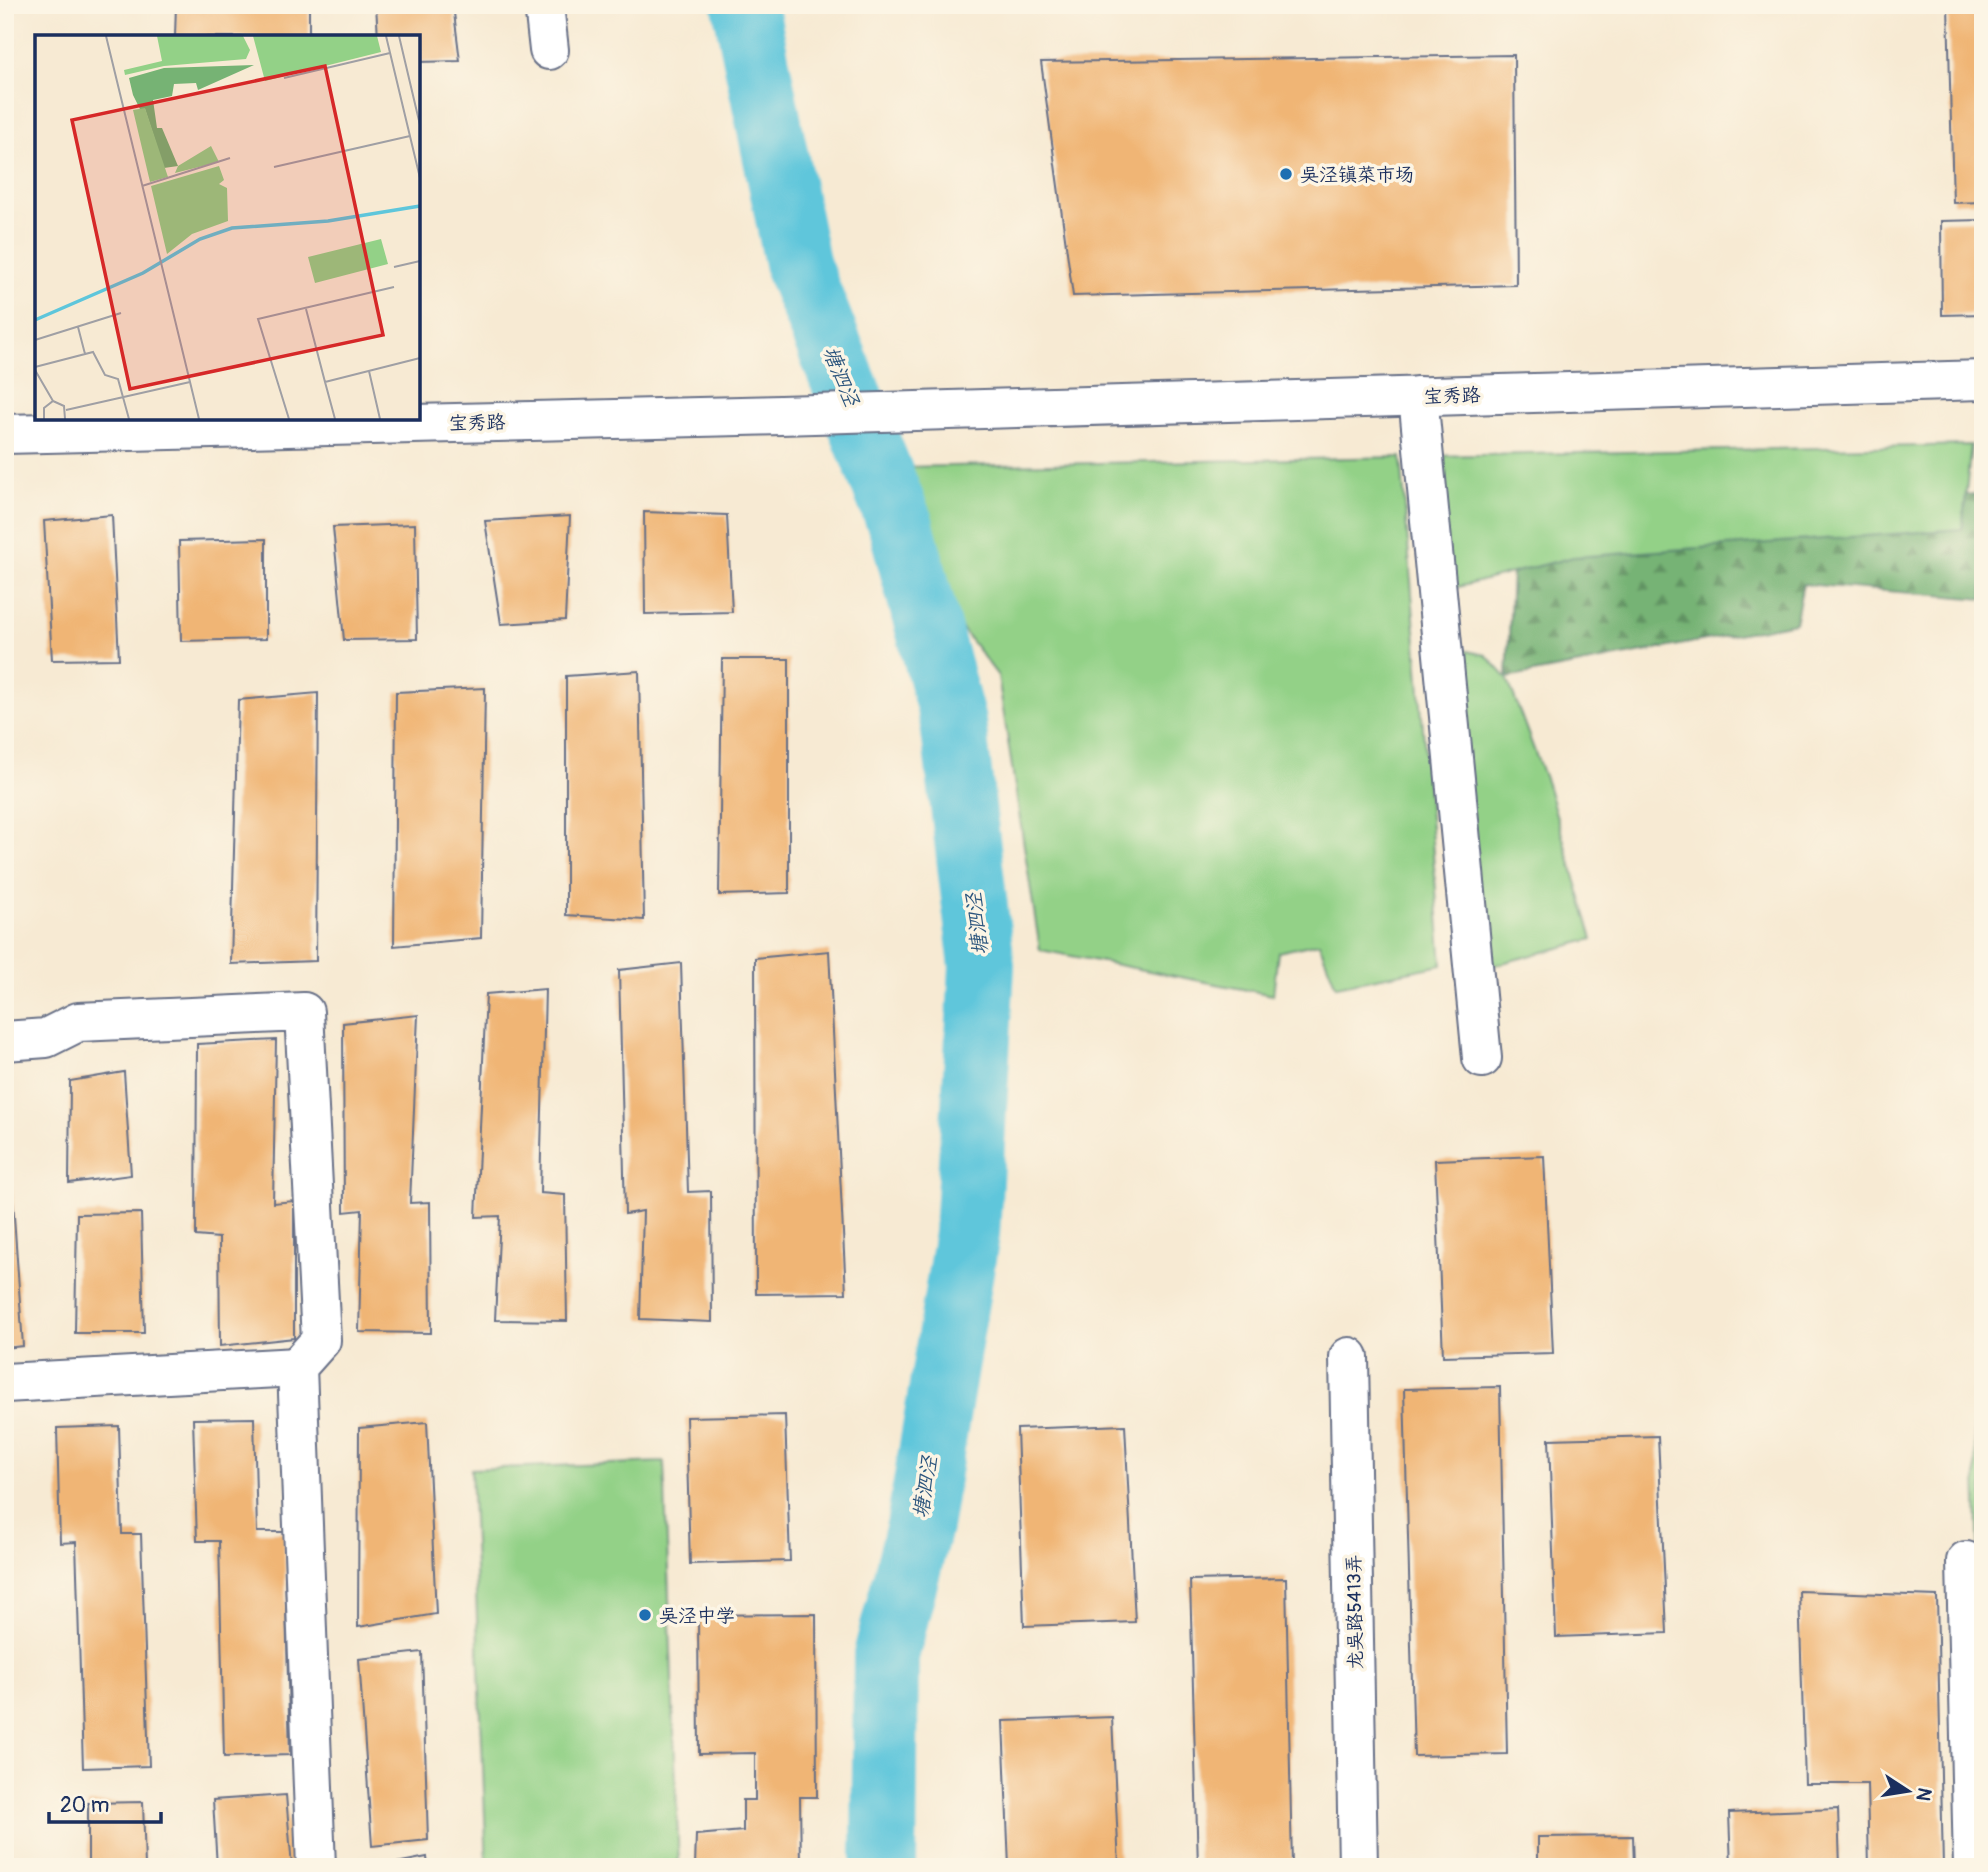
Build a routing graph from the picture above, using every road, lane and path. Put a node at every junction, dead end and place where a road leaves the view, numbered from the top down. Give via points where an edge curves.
1 (544, 5) edge
2 (549, 50) dead end
3 (1983, 380) edge
4 (1418, 396) junction
5 (5, 434) edge
6 (5, 1041) edge
7 (1482, 1058) dead end
8 (1349, 1357) dead end
9 (297, 1367) junction
10 (5, 1382) edge
11 (1966, 1561) dead end
12 (316, 1867) edge
13 (1358, 1867) edge
14 (1973, 1867) edge

1 - 2 street
3 - 4 street, 宝秀路
4 - 5 street, 宝秀路
4 - 7 street
6 - 9 street via 46,1038 78,1022 304,1012 321,1340
8 - 13 street, 龙吴路5413弄
9 - 10 street
9 - 12 street
11 - 14 street

